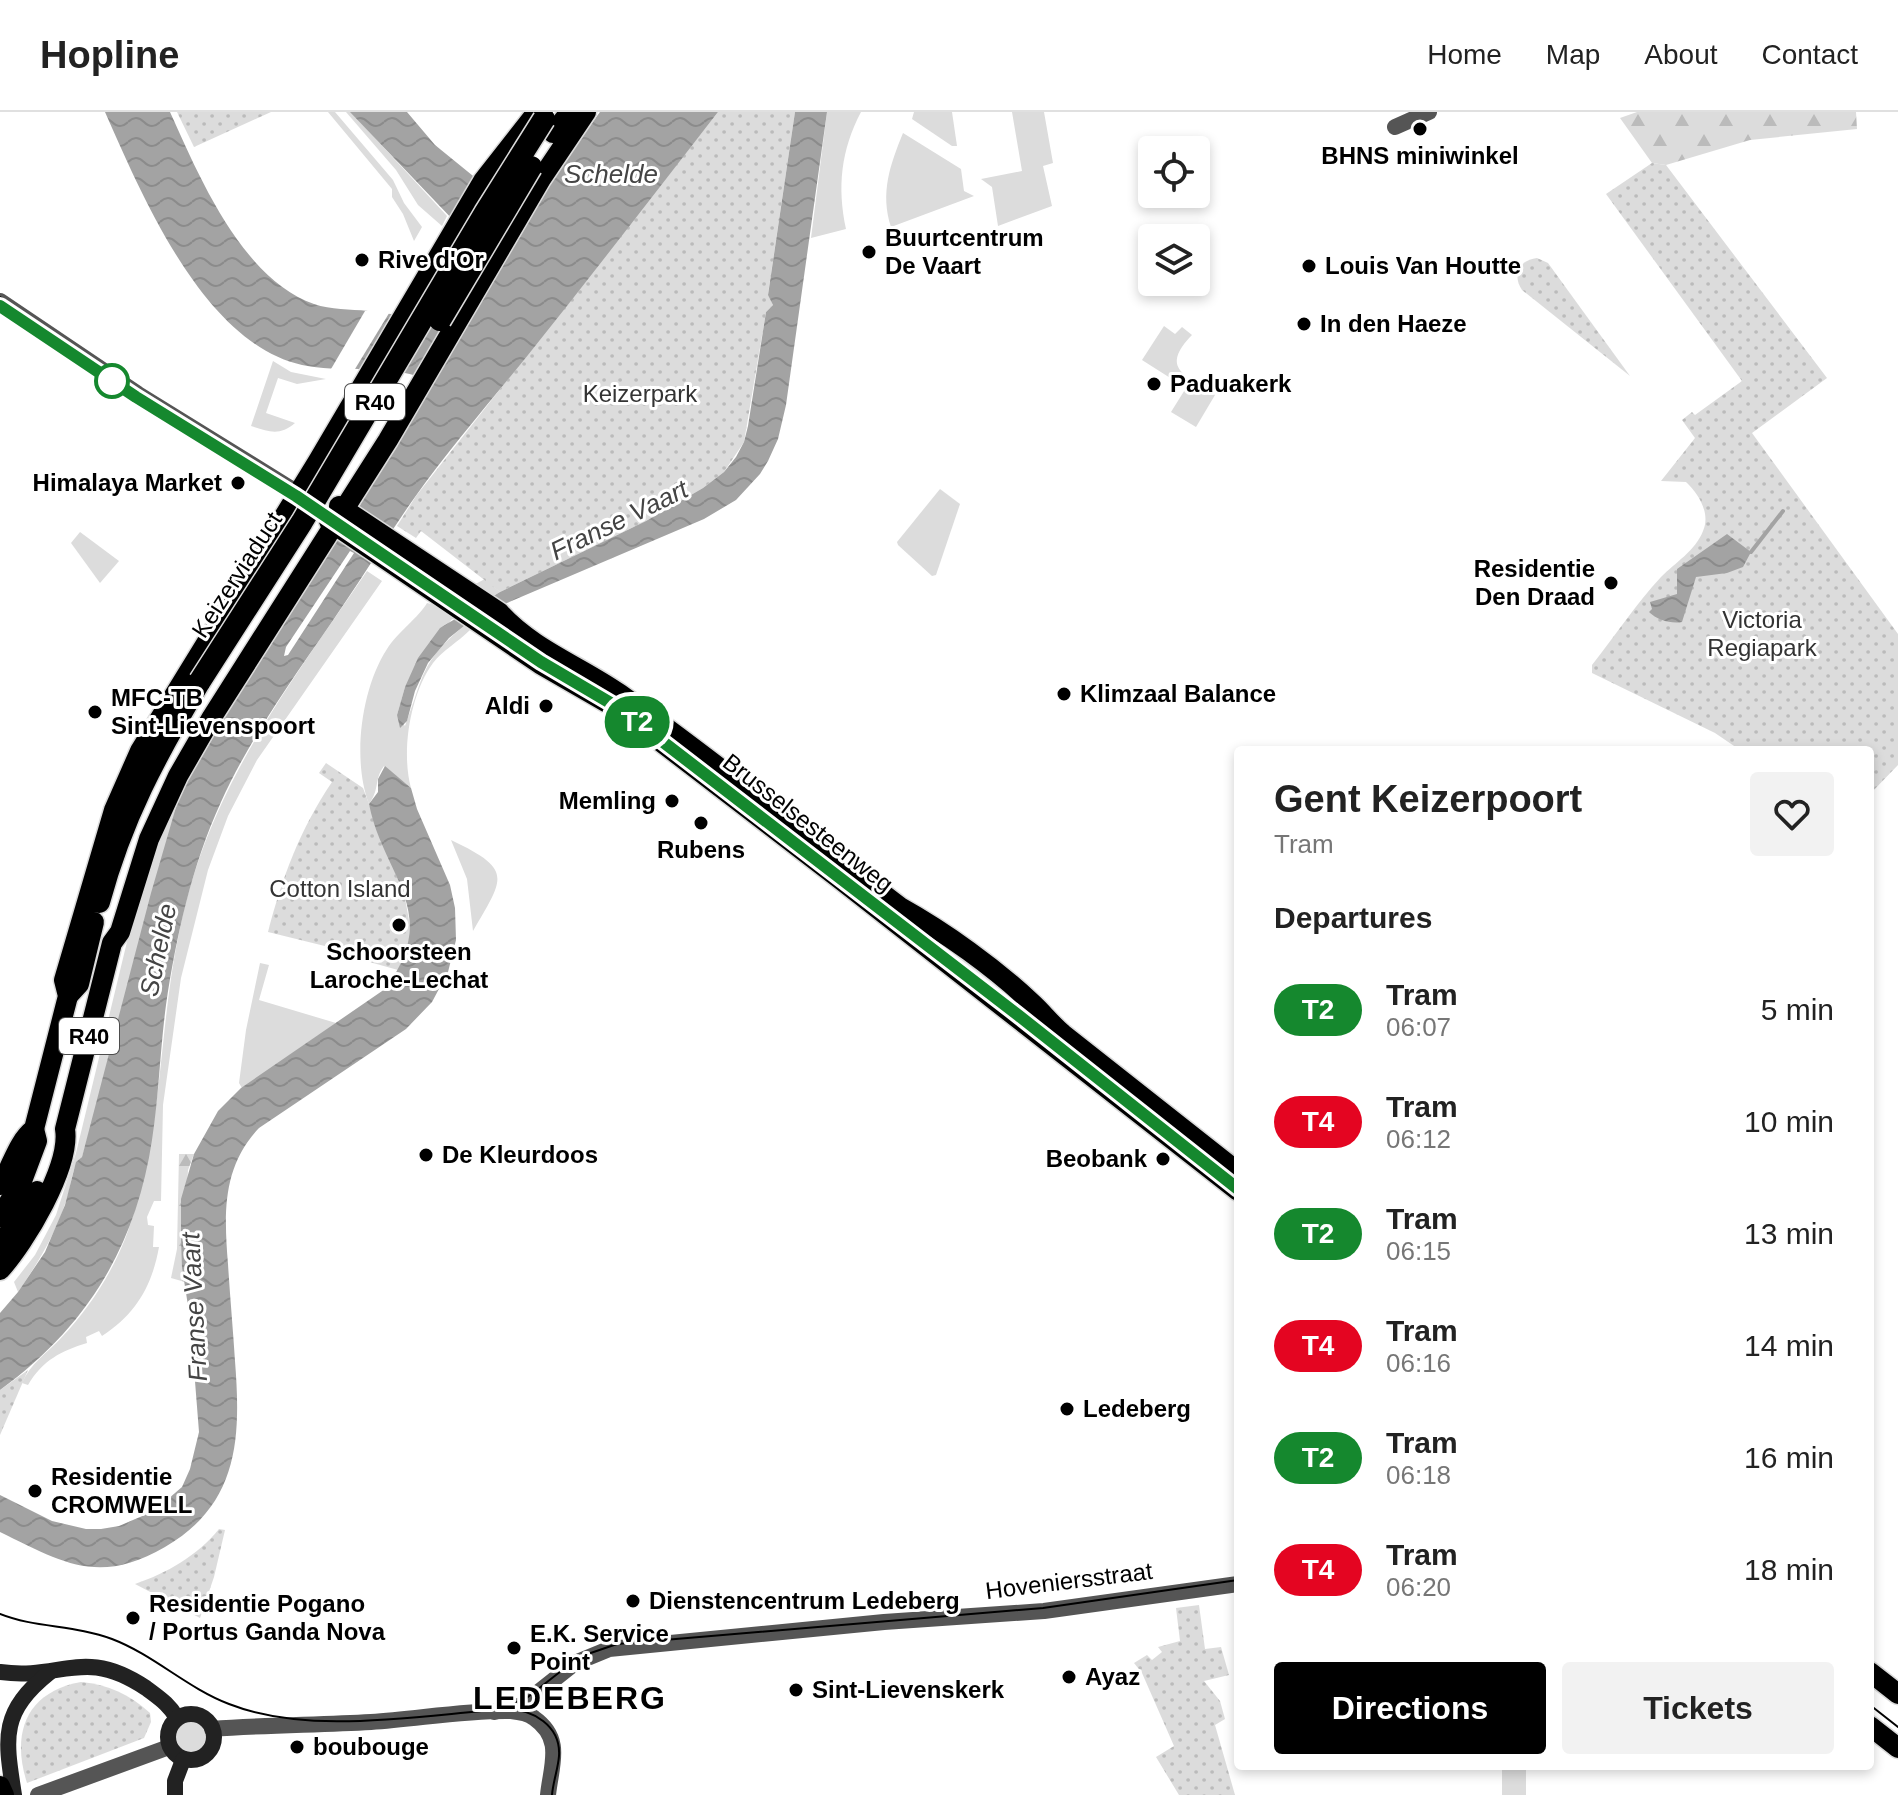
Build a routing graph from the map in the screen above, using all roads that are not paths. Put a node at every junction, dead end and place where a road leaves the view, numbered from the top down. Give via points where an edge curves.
1 (570, 112) edge
2 (586, 112) edge
3 (1429, 112) edge
4 (543, 118) edge
5 (1395, 127) dead end
6 (0, 301) edge
7 (301, 495) junction
8 (340, 517) junction
9 (386, 548) junction
10 (206, 685) junction
11 (131, 847) joint
12 (99, 902) joint
13 (112, 943) junction
14 (68, 996) junction
15 (34, 1129) junction
16 (65, 1129) junction
17 (1234, 1169) edge
18 (0, 1185) edge
19 (1234, 1188) edge
20 (0, 1217) edge
21 (1, 1242) edge
22 (0, 1270) edge
23 (1234, 1585) edge
24 (0, 1672) edge
25 (50, 1672) junction
26 (1874, 1675) edge
27 (1898, 1694) edge
28 (494, 1712) junction
29 (177, 1718) junction
30 (212, 1729) junction
31 (1874, 1729) edge
32 (169, 1747) junction
33 (1898, 1748) edge
34 (183, 1760) junction
35 (0, 1786) edge
36 (4, 1795) edge
37 (14, 1795) edge
38 (38, 1795) edge
39 (175, 1795) edge
40 (548, 1795) edge

1 - 4 main road, R40
2 - 8 main road
3 - 5 street
4 - 7 main road via 483,181
4 - 10 highway, Keizerviaduct / R40, bridge
6 - 7 street
7 - 14 main road via 140,751 114,810 64,980
8 - 9 main road, Brusselsesteenweg
8 - 13 main road via 178,776
9 - 17 main road, Brusselsesteenweg via 465,589 652,717 900,907 937,928
9 - 19 main road, Brusselsesteenweg via 446,599 540,664 618,709
10 - 11 highway, R40
10 - 12 highway, Keizerviaduct / R40 via 142,783
11 - 13 main road, R40 via 108,929
12 - 14 main road, Keizerviaduct / R40 via 79,984
13 - 16 main road, R40
14 - 15 main road, R40
15 - 18 main road, R40 via 24,1136
15 - 20 main road, R40 via 37,1141 22,1181
16 - 21 main road, R40 via 34,1197
16 - 22 main road, R40 via 67,1140 49,1194
23 - 28 street, Hoveniersstraat via 1044,1611 627,1646 600,1652 562,1671 522,1705
24 - 25 main road
25 - 29 main road via 86,1665 115,1670 170,1705
25 - 37 main road via 23,1694 8,1731
26 - 27 main road
28 - 30 street
28 - 40 street via 532,1716 550,1733 555,1756
29 - 30 main road via 199,1716
29 - 32 main road via 168,1731
30 - 34 main road via 208,1753
31 - 33 main road
32 - 34 main road
32 - 38 street
34 - 39 main road
35 - 36 main road

